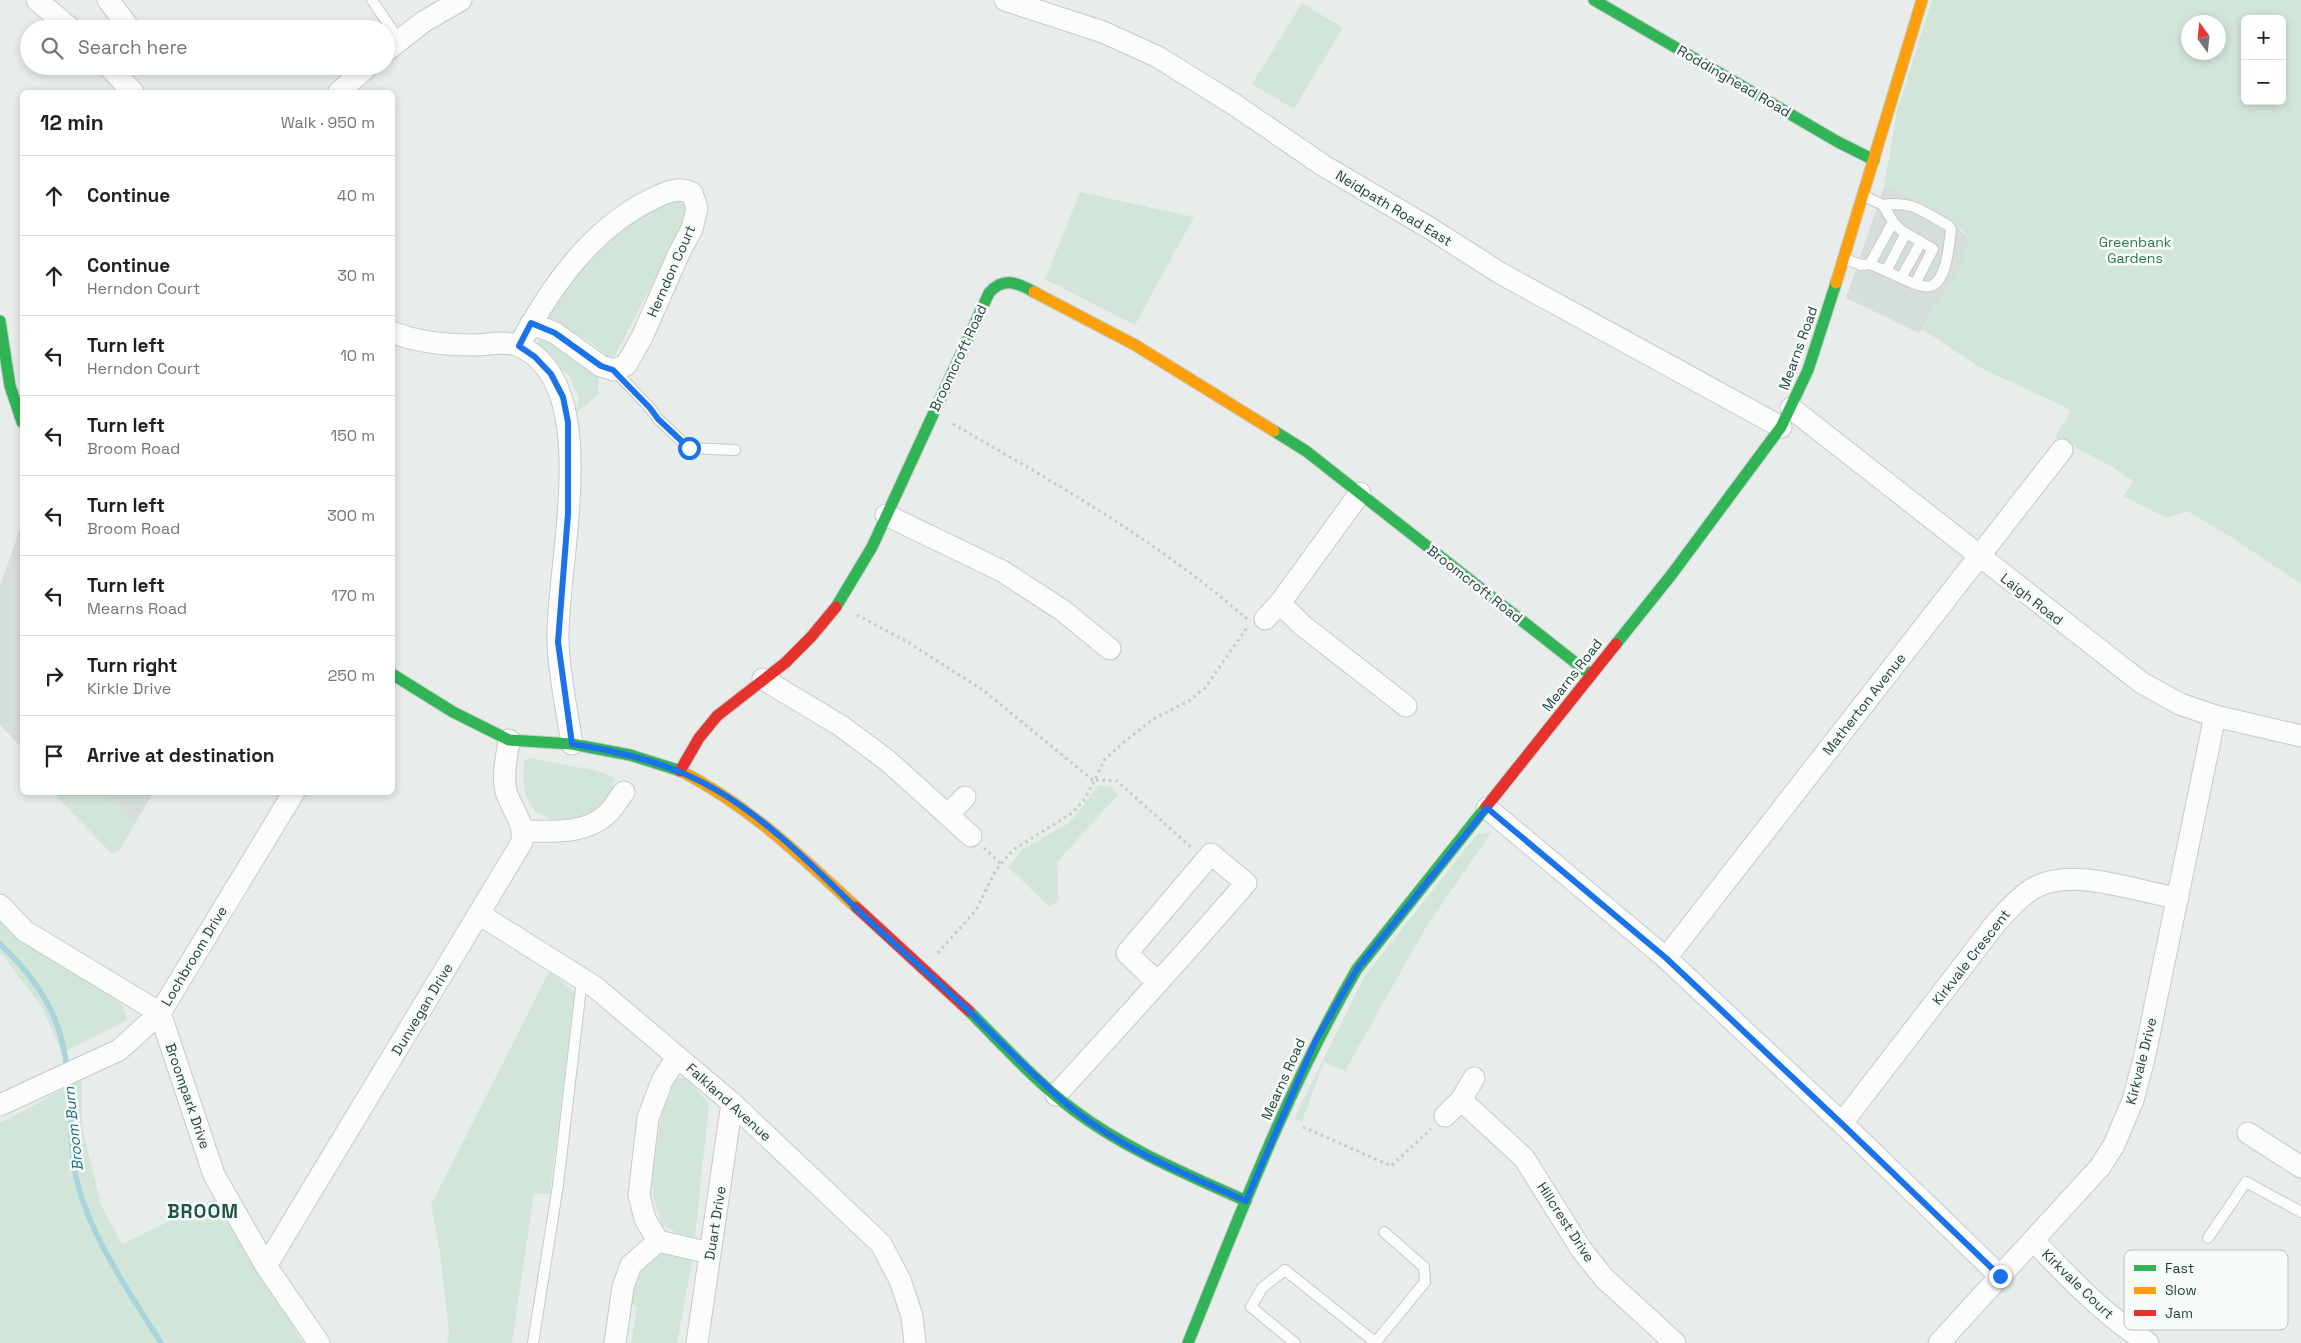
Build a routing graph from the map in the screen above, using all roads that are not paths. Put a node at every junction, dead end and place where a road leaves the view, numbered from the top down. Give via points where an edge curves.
1 (37, 0) edge
2 (108, 0) edge
3 (372, 0) edge
4 (461, 0) edge
5 (1005, 0) edge
6 (1594, 0) edge
7 (1922, 0) edge
8 (1041, 5) edge
9 (60, 20) edge
10 (123, 20) edge
11 (381, 20) edge
12 (395, 43) edge
13 (117, 75) edge
14 (358, 75) edge
15 (131, 90) edge
16 (341, 90) edge
17 (1874, 160) junction
18 (1864, 195) junction
19 (1883, 205) junction
20 (1893, 222) junction
21 (1906, 233) junction
22 (1921, 242) junction
23 (1844, 259) junction
24 (1870, 264) junction
25 (1886, 271) junction
26 (1900, 278) junction
27 (1914, 284) junction
28 (0, 321) edge
29 (531, 323) junction
30 (395, 333) edge
31 (519, 346) junction
32 (613, 370) junction
33 (20, 416) edge
34 (1786, 418) junction
35 (735, 450) dead end
36 (2062, 450) dead end
37 (1360, 493) junction
38 (886, 514) junction
39 (1979, 557) junction
40 (1280, 604) junction
41 (1265, 619) dead end
42 (1109, 649) dead end
43 (395, 676) edge
44 (1591, 676) junction
45 (763, 679) junction
46 (1406, 706) dead end
47 (2215, 716) junction
48 (2301, 736) edge
49 (509, 740) junction
50 (572, 744) junction
51 (680, 771) junction
52 (624, 792) dead end
53 (292, 795) edge
54 (965, 797) dead end
55 (1487, 808) junction
56 (949, 814) junction
57 (524, 831) junction
58 (971, 836) dead end
59 (2178, 898) junction
60 (0, 905) edge
61 (479, 914) junction
62 (1666, 958) junction
63 (582, 978) junction
64 (1158, 983) junction
65 (160, 1013) junction
66 (678, 1057) junction
67 (1474, 1078) dead end
68 (1056, 1095) junction
69 (1460, 1100) junction
70 (732, 1103) junction
71 (0, 1105) edge
72 (1445, 1116) road end
73 (1842, 1124) junction
74 (2248, 1133) dead end
75 (2301, 1167) edge
76 (1246, 1201) junction
77 (2301, 1212) edge
78 (1384, 1232) dead end
79 (2208, 1238) dead end
80 (2033, 1240) junction
81 (658, 1241) junction
82 (710, 1253) junction
83 (266, 1266) junction
84 (2000, 1276) junction
85 (2124, 1328) edge
86 (2128, 1330) edge
87 (319, 1343) edge
88 (534, 1343) edge
89 (615, 1343) edge
90 (696, 1343) edge
91 (915, 1343) edge
92 (1188, 1343) edge
93 (1295, 1343) edge
94 (1375, 1343) edge
95 (1674, 1343) edge
96 (1939, 1343) edge
97 (2148, 1343) edge

1 - 9 street
2 - 10 street
3 - 11 lane
4 - 12 street
5 - 8 street, Neidpath Road East
6 - 17 street, Roddinghead Road
7 - 17 street, Mearns Road
8 - 34 street, Neidpath Road East via 1158,57 1324,166 1428,226 1500,273
13 - 15 street
14 - 16 street
17 - 18 street, Mearns Road
18 - 19 lane
18 - 23 street, Mearns Road
19 - 20 lane
19 - 27 lane via 1900,202 1913,206 1951,230 1942,274 1929,287
20 - 21 lane
20 - 24 lane
21 - 22 lane
21 - 25 lane
22 - 26 lane
22 - 27 lane via 1933,249
23 - 24 lane via 1861,265
23 - 34 street, Mearns Road via 1808,370
24 - 25 lane
25 - 26 lane
26 - 27 lane
28 - 33 street via 10,386
29 - 31 street, Herndon Court
29 - 32 street via 555,333 601,366
29 - 32 street, Herndon Court via 565,273 608,225 663,194 683,189 692,193 697,208 692,229 634,351 626,365
30 - 31 street via 444,344
31 - 50 street via 551,374 563,397 568,422 568,514 558,642
32 - 35 lane via 689,448
34 - 39 street, Laigh Road
34 - 44 street, Mearns Road via 1717,515
36 - 39 street, Matherton Avenue
37 - 38 street, Broomcroft Road via 1306,451 1152,355 1093,321 1007,281 996,284 989,292
37 - 40 street
37 - 44 street, Broomcroft Road
38 - 42 street via 1002,571 1062,610
38 - 45 street, Broomcroft Road via 856,579 838,605 801,649
39 - 47 street, Laigh Road via 2142,683 2180,704
39 - 62 street, Matherton Avenue
40 - 41 street
40 - 46 street
43 - 49 street via 453,712
44 - 55 street, Mearns Road
45 - 51 street, Broomcroft Road via 723,709 704,730
45 - 56 street via 841,726 888,761
47 - 48 street, Laigh Road
47 - 59 street, Kirkvale Drive
49 - 50 street
49 - 57 street via 504,779 506,792
50 - 51 street via 630,755
51 - 68 street via 717,790 766,825
52 - 57 street via 607,815 583,828
53 - 65 street, Lochbroom Drive
54 - 56 street
55 - 62 street
55 - 76 street, Mearns Road via 1357,969 1315,1042
56 - 58 street
57 - 61 street, Dunvegan Drive via 522,842
59 - 73 street, Kirkvale Crescent via 2094,880 2068,879 2033,889 1996,923
59 - 80 street, Kirkvale Drive via 2134,1100 2114,1145 2100,1167
60 - 65 street via 26,931
61 - 63 street, Falkland Avenue
61 - 83 street, Dunvegan Drive
62 - 73 street
63 - 66 street, Falkland Avenue
63 - 88 lane via 558,1184
64 - 64 street via 1246,884 1211,854 1127,953
64 - 68 street
65 - 71 street, Lochbroom Drive via 119,1050
65 - 83 street, Broompark Drive via 214,1175
66 - 70 street, Falkland Avenue
66 - 81 street via 662,1082 648,1118 639,1195 645,1219
67 - 69 street
68 - 76 street via 1086,1119 1141,1152
69 - 72 street
69 - 95 street, Hillcrest Drive via 1524,1158 1604,1278
70 - 82 street, Duart Drive
70 - 91 street, Falkland Avenue via 881,1244 900,1280 912,1316
73 - 84 street
74 - 75 street
76 - 92 street, Mearns Road
77 - 79 lane via 2246,1182
78 - 94 lane via 1424,1267 1425,1282
80 - 84 street, Kirkvale Drive
80 - 85 street, Kirkvale Court
81 - 82 street
81 - 89 street via 631,1265 623,1288
82 - 90 street, Duart Drive
83 - 87 street, Broompark Drive
84 - 96 street, Kirkvale Drive
86 - 97 street, Kirkvale Court
93 - 94 lane via 1252,1307 1262,1288 1285,1270

